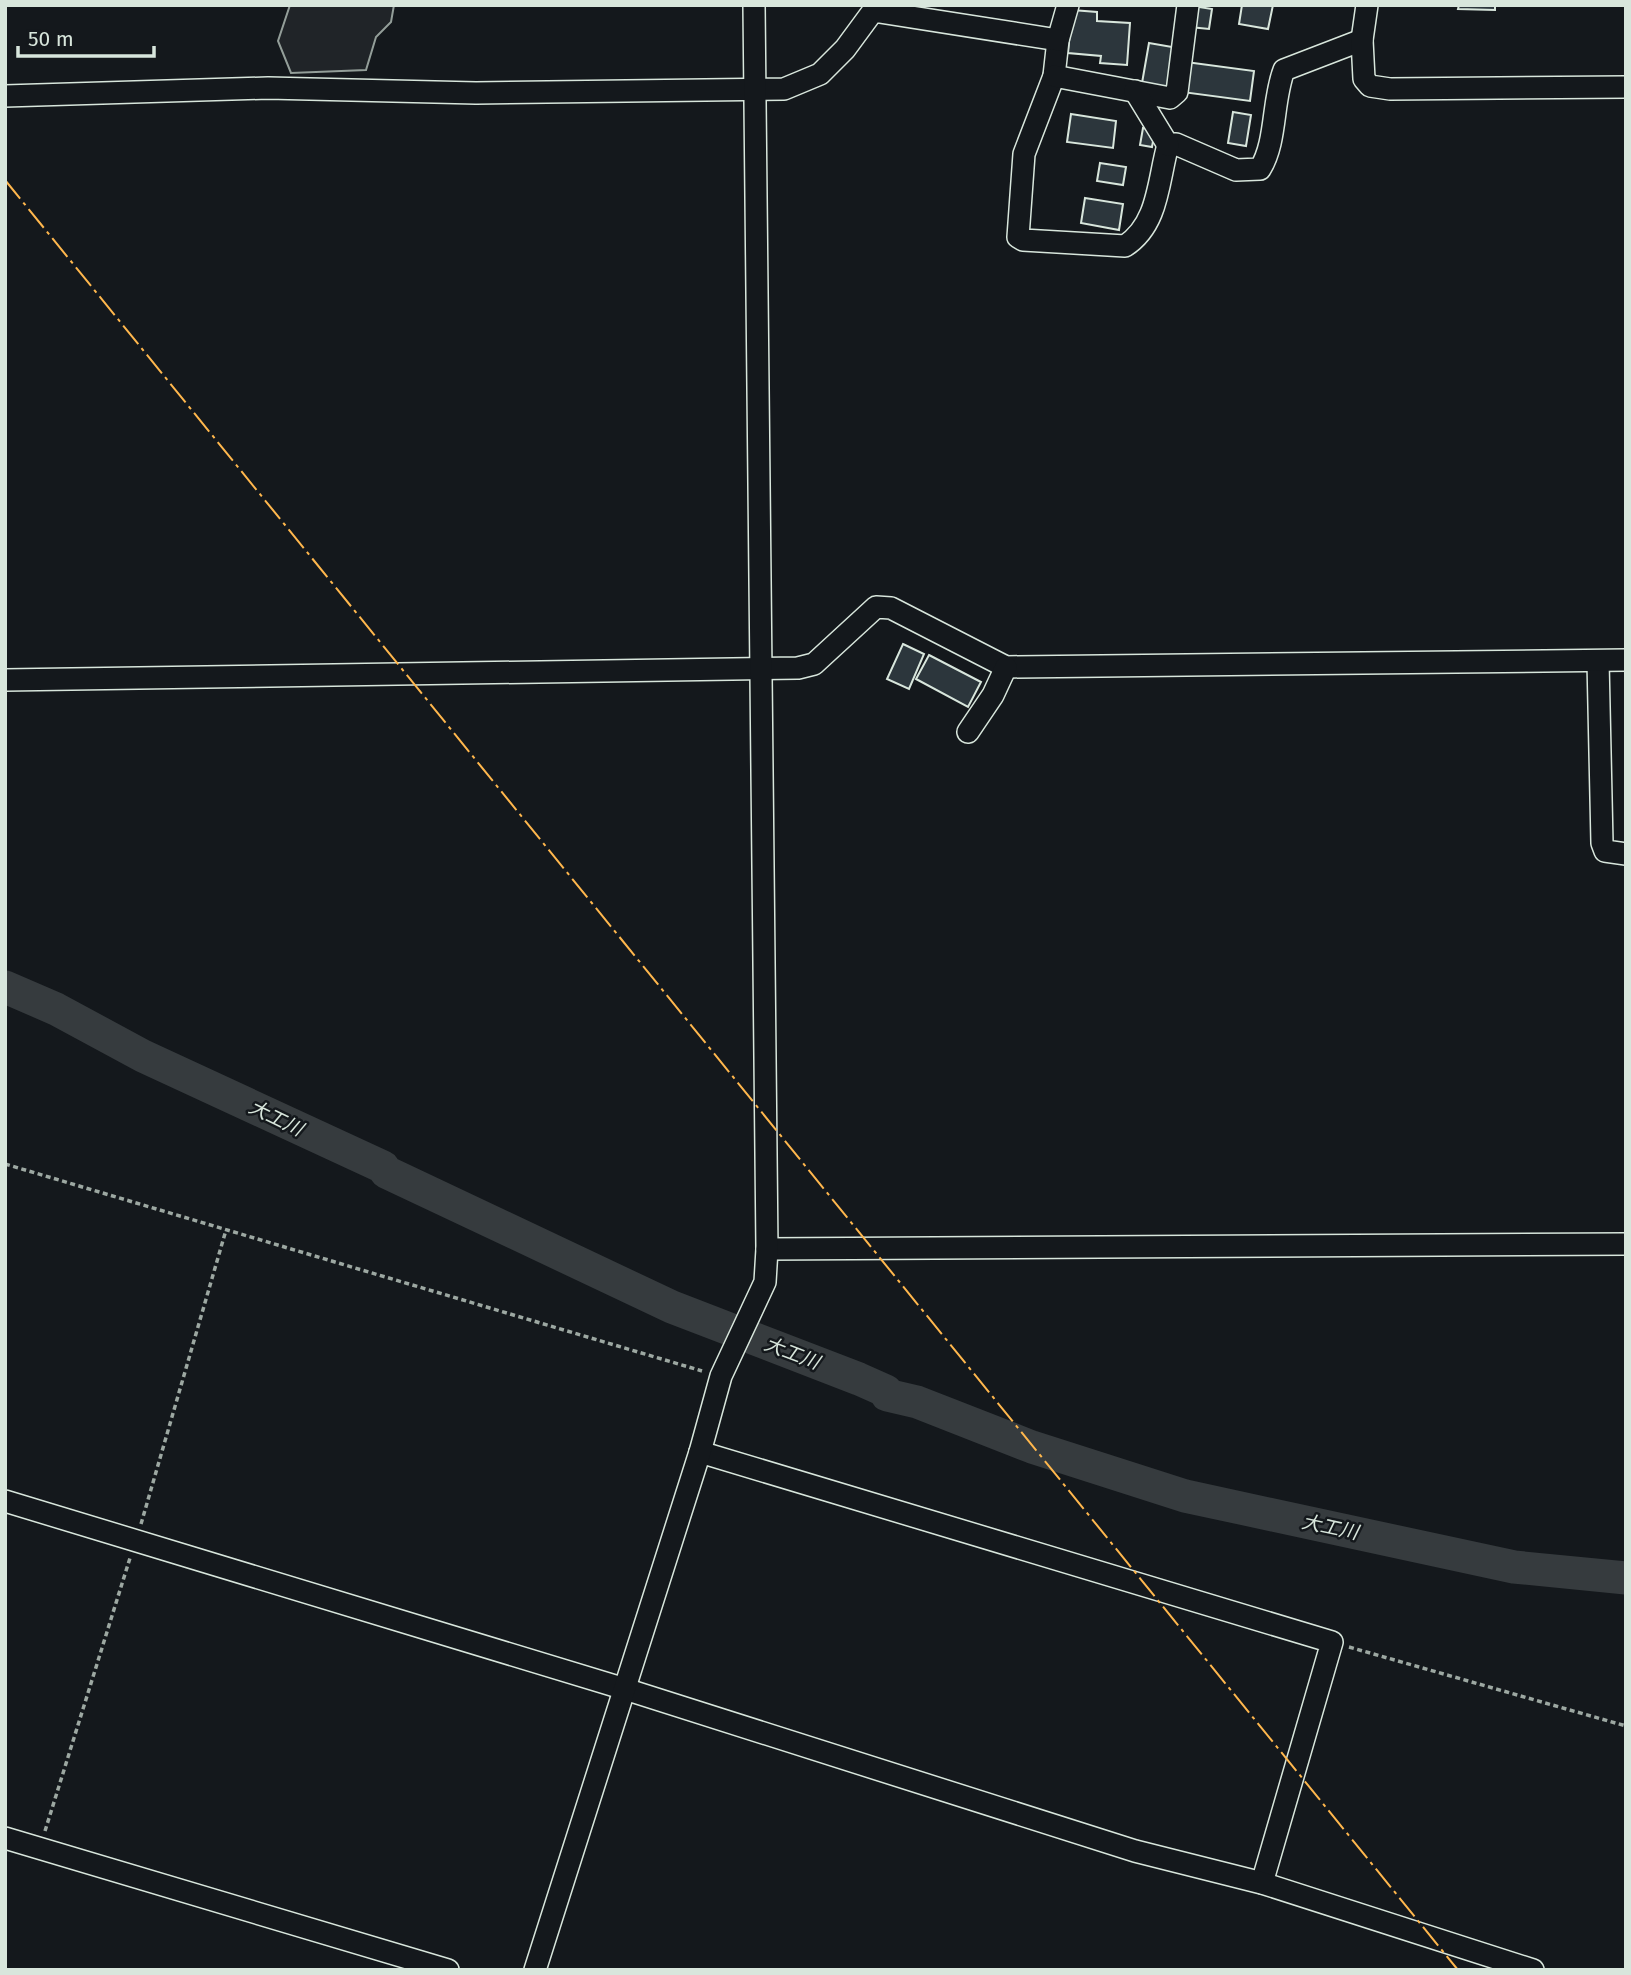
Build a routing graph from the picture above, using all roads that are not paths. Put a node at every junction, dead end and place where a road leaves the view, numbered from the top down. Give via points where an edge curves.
1 (754, 5) edge
2 (1068, 5) edge
3 (1188, 5) edge
4 (1367, 5) edge
5 (864, 10) edge
6 (965, 15) edge
7 (1058, 40) junction
8 (1362, 40) junction
9 (1054, 76) junction
10 (1626, 87) edge
11 (755, 89) junction
12 (1135, 91) junction
13 (5, 96) edge
14 (1168, 145) junction
15 (1626, 660) edge
16 (1598, 661) junction
17 (762, 667) junction
18 (1006, 667) junction
19 (5, 680) edge
20 (968, 732) dead end
21 (1626, 854) edge
22 (1626, 1244) edge
23 (767, 1249) junction
24 (700, 1452) junction
25 (5, 1501) edge
26 (625, 1689) junction
27 (5, 1838) edge
28 (1262, 1883) junction
29 (1510, 1966) edge
30 (448, 1970) edge
31 (535, 1970) edge
32 (1533, 1970) edge

1 - 11 street
2 - 7 street
3 - 12 street via 1177,92 1170,98
4 - 8 street
5 - 6 street
5 - 11 street via 845,49 820,74 784,89
6 - 7 street
7 - 9 street
8 - 10 street via 1364,79 1370,86
8 - 14 street via 1284,70 1260,169 1236,170 1176,144
9 - 12 street
9 - 14 street via 1024,155 1018,237 1125,246 1137,238 1156,203
11 - 13 street via 476,93 268,88
11 - 17 street
12 - 14 street
15 - 16 street
16 - 18 street
16 - 21 street via 1602,843 1605,851
17 - 18 street via 814,664 876,607 891,608
17 - 19 street
17 - 23 street
18 - 20 street
22 - 23 street
23 - 24 street via 765,1282 720,1376
24 - 26 street
24 - 28 street via 1332,1642
25 - 26 street
26 - 28 street via 1135,1852
26 - 31 street
27 - 30 street
28 - 29 street
29 - 32 street

